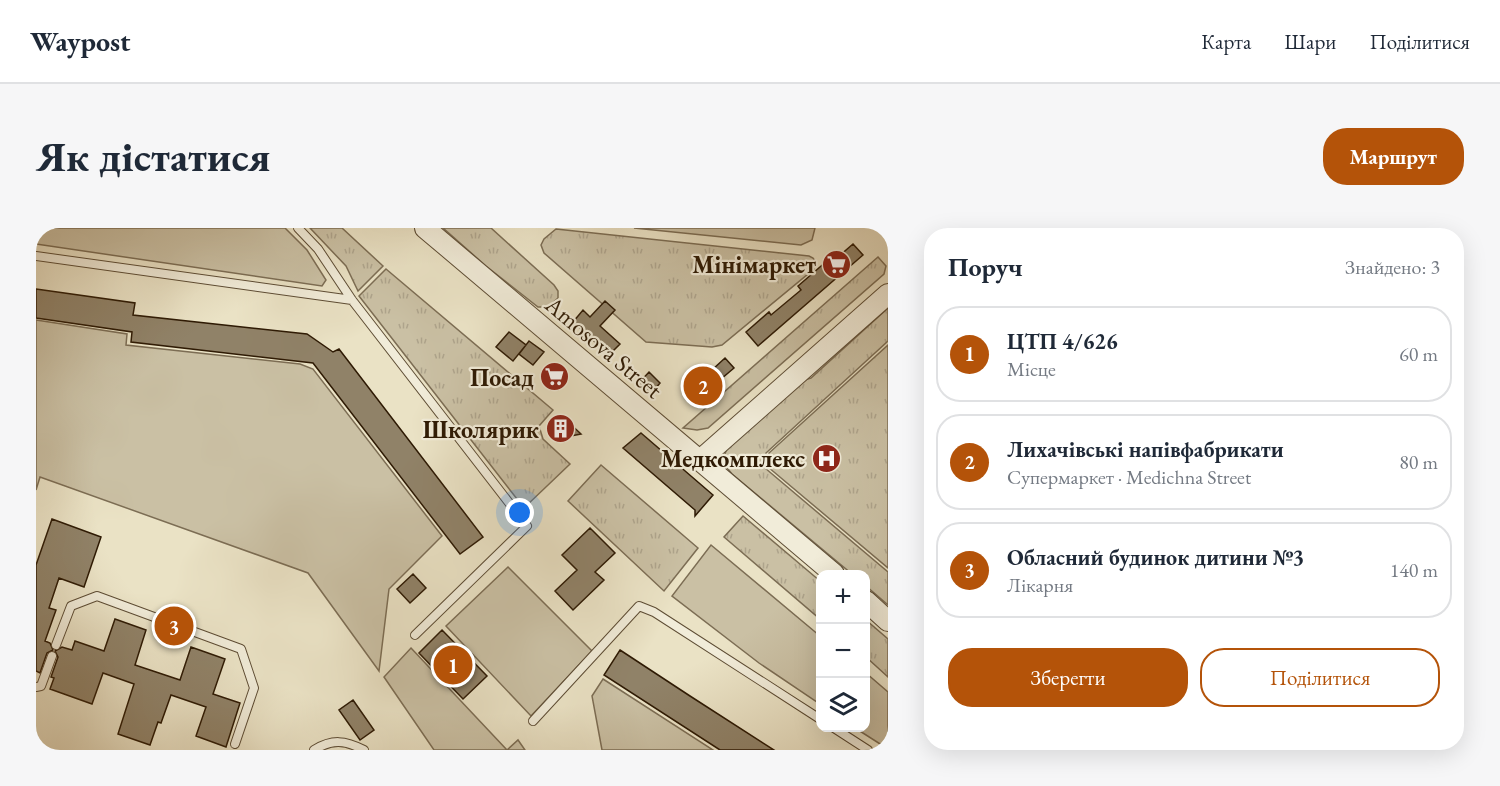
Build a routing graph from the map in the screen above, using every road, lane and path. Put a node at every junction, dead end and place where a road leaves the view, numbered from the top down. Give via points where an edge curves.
1 (298, 228) edge
2 (425, 228) edge
3 (36, 256) edge
4 (888, 294) edge
5 (352, 300) junction
6 (699, 461) junction
7 (829, 570) edge
8 (870, 605) edge
9 (888, 621) edge
10 (415, 635) dead end
11 (56, 645) dead end
12 (52, 656) dead end
13 (36, 687) edge
14 (816, 716) edge
15 (533, 721) dead end
16 (840, 732) edge
17 (235, 744) dead end
18 (314, 750) edge
19 (364, 750) edge
20 (868, 750) edge

1 - 5 lane via 318,249
2 - 6 street, Amosova Street
3 - 5 lane
4 - 6 street
5 - 10 lane via 527,526
6 - 7 street, Amosova Street
8 - 9 street
11 - 17 lane via 71,606 97,596 241,649 254,688
12 - 13 lane via 41,686
14 - 15 lane via 639,606
16 - 20 lane
18 - 19 lane via 334,741

